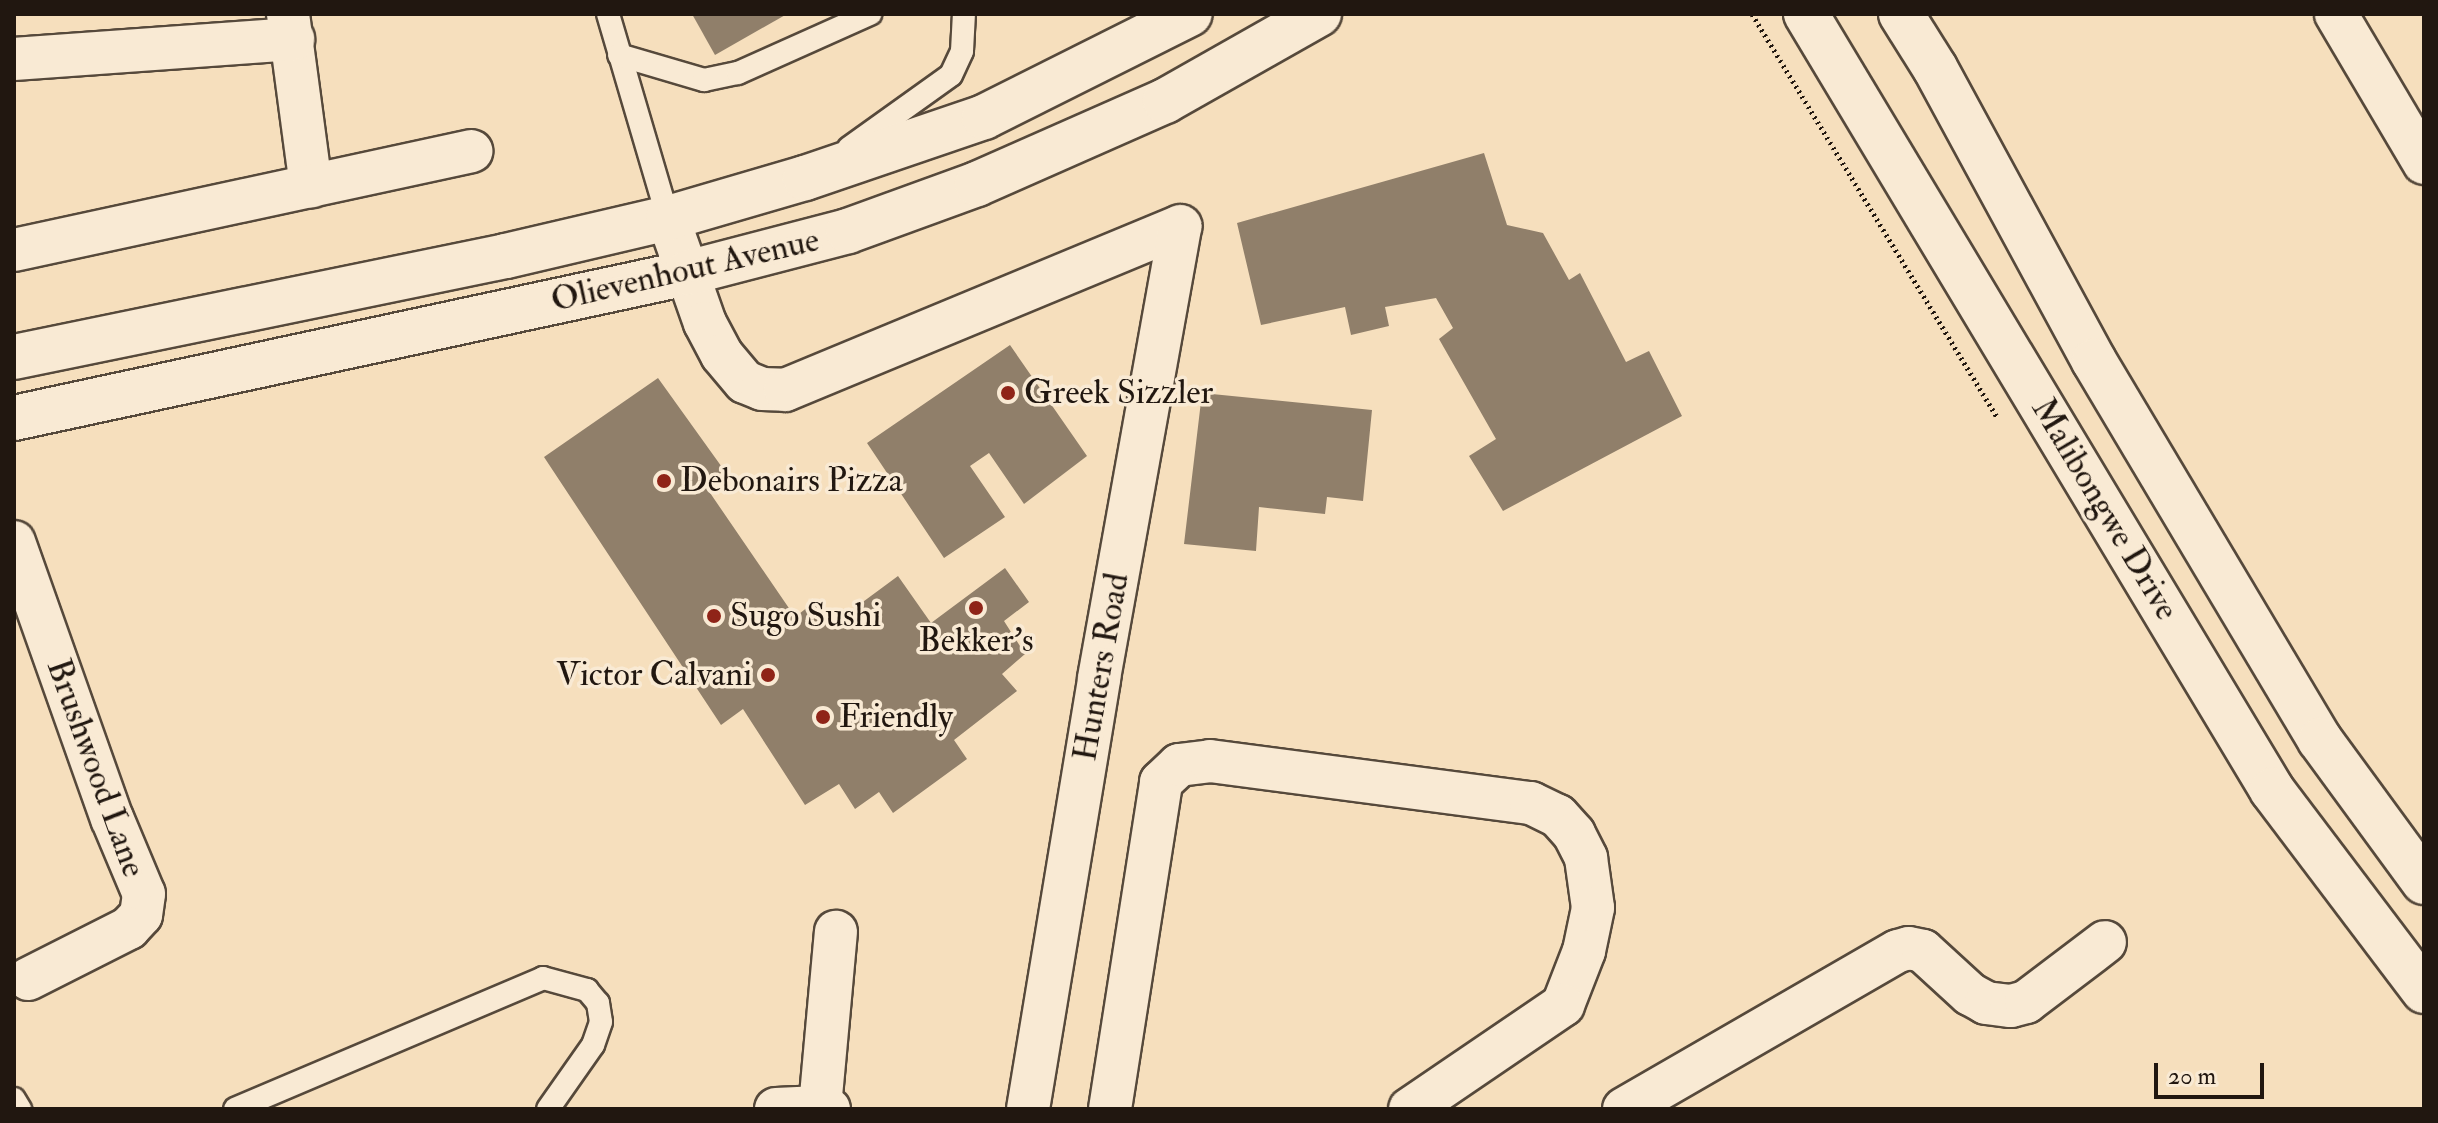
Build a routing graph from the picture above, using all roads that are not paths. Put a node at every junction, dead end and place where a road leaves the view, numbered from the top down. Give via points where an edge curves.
1 (608, 14) edge
2 (870, 14) edge
3 (964, 14) edge
4 (1190, 14) edge
5 (1319, 14) edge
6 (1806, 14) edge
7 (1901, 14) edge
8 (2336, 14) edge
9 (291, 26) edge
10 (619, 55) junction
11 (14, 59) edge
12 (471, 151) dead end
13 (2424, 163) edge
14 (805, 178) junction
15 (311, 186) junction
16 (668, 218) junction
17 (14, 250) edge
18 (687, 273) junction
19 (14, 357) edge
20 (14, 418) edge
21 (14, 542) edge
22 (2424, 882) edge
23 (836, 932) dead end
24 (2105, 942) dead end
25 (21, 982) edge
26 (2424, 991) edge
27 (14, 1099) edge
28 (825, 1108) edge
29 (20, 1109) edge
30 (235, 1109) edge
31 (548, 1109) edge
32 (776, 1109) edge
33 (1028, 1109) edge
34 (1110, 1109) edge
35 (1410, 1109) edge
36 (1624, 1109) edge

1 - 10 lane
2 - 10 lane via 738,73 704,80
3 - 14 lane via 962,51 951,75
4 - 14 street, Olievenhout Avenue via 984,117
5 - 18 street, Olievenhout Avenue via 1165,101 977,184 848,231
6 - 26 street, Malibongwe Drive via 2272,790
7 - 22 street, Malibongwe Drive via 2094,361 2320,740
8 - 13 street
9 - 11 street
9 - 15 street
10 - 16 lane
12 - 15 street
14 - 16 street, Olievenhout Avenue
15 - 17 street
16 - 18 street
16 - 19 street, Olievenhout Avenue
18 - 20 street, Olievenhout Avenue
18 - 33 street, Hunters Road via 722,355 745,382 785,390 1180,226
21 - 25 street, Brushwood Lane via 144,894 141,915 129,928
23 - 28 street
24 - 36 street via 2026,1002 2011,1006 1986,1003 1970,994 1923,951 1898,951
27 - 29 lane
28 - 32 street
30 - 31 lane via 543,978 587,990 598,1003 601,1022 593,1045
34 - 35 street via 1161,782 1179,765 1210,761 1531,803 1558,816 1574,834 1586,858 1593,908 1584,951 1563,1005

